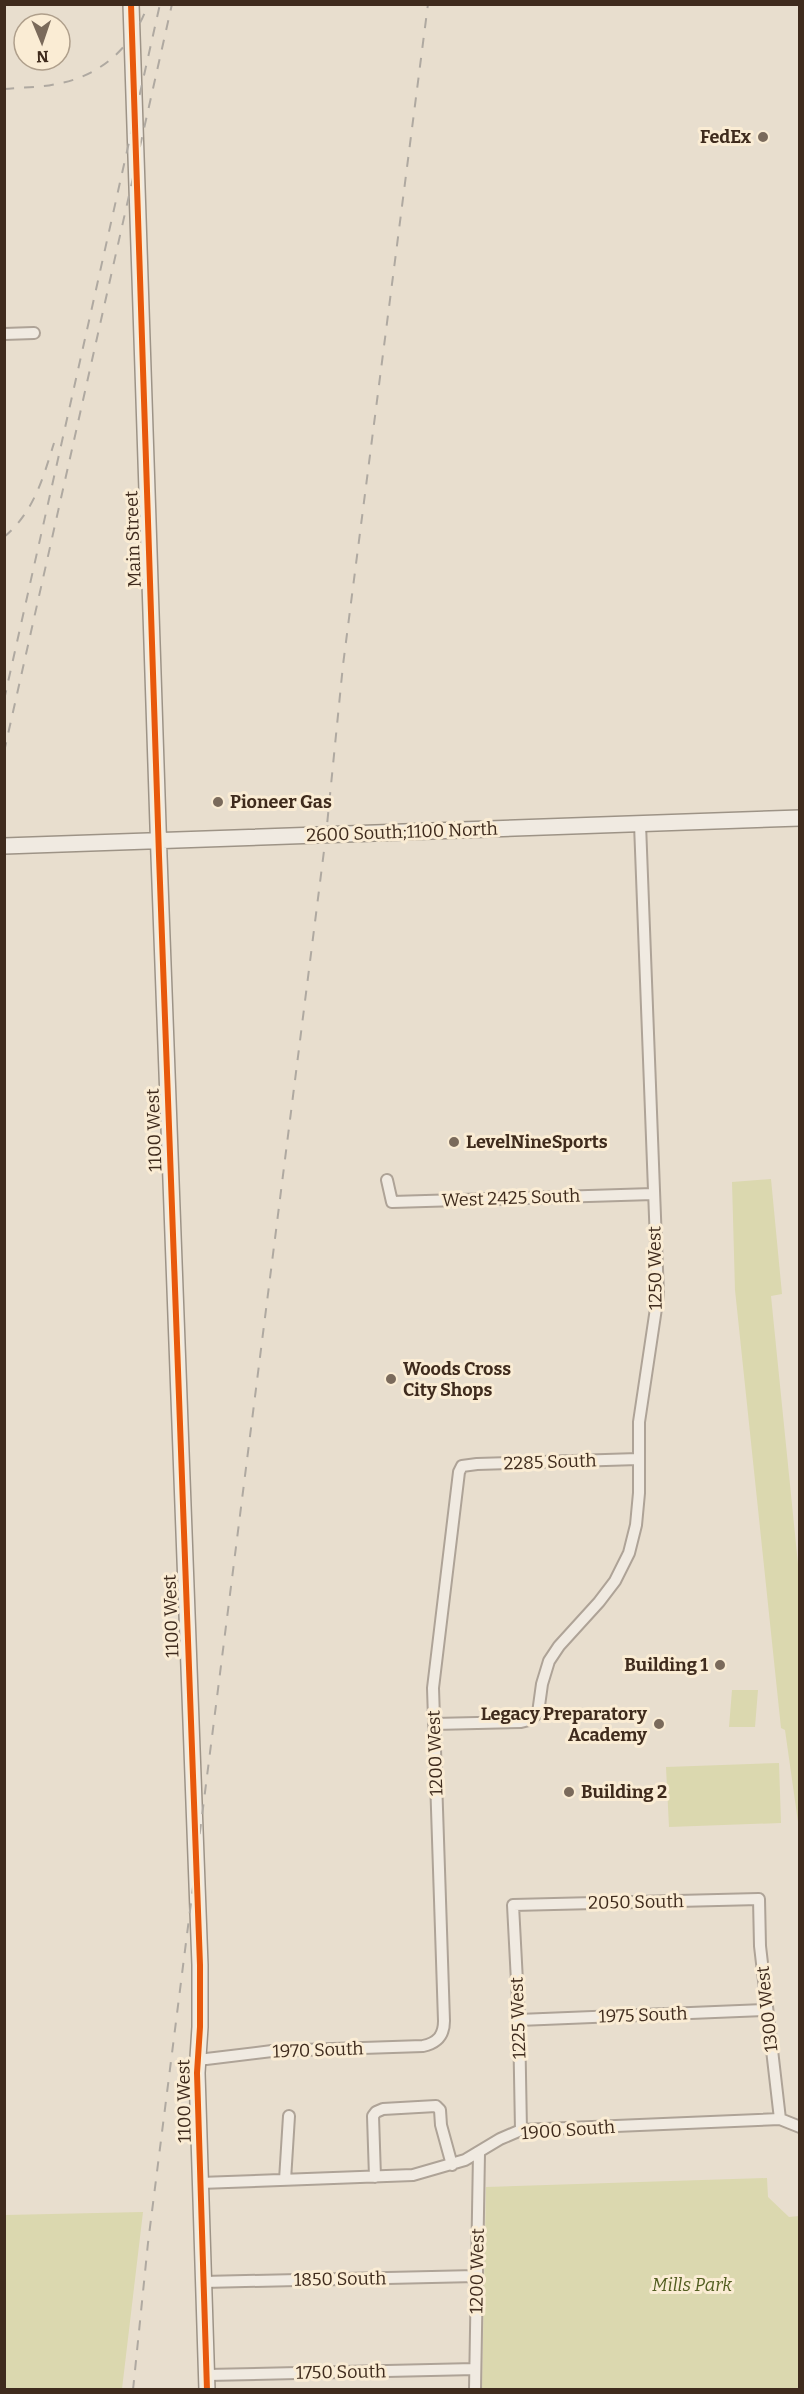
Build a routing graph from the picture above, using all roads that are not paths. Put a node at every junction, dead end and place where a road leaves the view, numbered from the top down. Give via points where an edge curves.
1 (126, 4) edge
2 (131, 4) edge
3 (138, 236) junction
4 (34, 333) dead end
5 (4, 334) edge
6 (800, 818) edge
7 (640, 824) junction
8 (158, 841) junction
9 (4, 846) edge
10 (387, 1180) dead end
11 (653, 1194) junction
12 (638, 1460) junction
13 (462, 1466) joint
14 (434, 1724) junction
15 (759, 1899) joint
16 (513, 1905) joint
17 (766, 2010) junction
18 (519, 2020) junction
19 (438, 2040) joint
20 (198, 2060) junction
21 (288, 2116) dead end
22 (780, 2119) junction
23 (800, 2127) edge
24 (521, 2130) junction
25 (479, 2152) junction
26 (452, 2165) junction
27 (375, 2177) junction
28 (285, 2181) junction
29 (200, 2183) junction
30 (477, 2276) junction
31 (203, 2282) junction
32 (475, 2368) junction
33 (207, 2382) edge
34 (475, 2390) edge

1 - 3 street, Main Street via 132,182
2 - 3 street, Main Street
3 - 8 street, Main Street
4 - 5 street
6 - 7 street, 2600 South;1100 North
7 - 8 street, 2600 South;1100 North
7 - 11 street, 1250 West
8 - 9 street, 2600 South;1100 North
8 - 20 street, 1100 West via 200,1965
10 - 11 street, West 2425 South via 392,1202
11 - 12 street, 1250 West via 658,1295 639,1422
12 - 13 street, 2285 South
12 - 14 street, 1250 West via 638,1509 629,1552 605,1595 549,1661 536,1716 521,1722
13 - 14 street, 1200 West via 434,1674
14 - 19 street, 1200 West via 444,2021
15 - 16 street, 2050 South
15 - 17 street, 1300 West
16 - 18 street, 1225 West
17 - 18 street, 1975 South
17 - 22 street, 1300 West
18 - 24 street, 1225 West
19 - 20 street, 1970 South via 423,2046 265,2052
20 - 29 street, 1100 West
21 - 28 street
22 - 23 street, 1900 South
22 - 24 street, 1900 South
24 - 25 street, 1900 South
25 - 26 street, 1900 South
25 - 30 street, 1200 West
26 - 27 street, 1900 South via 412,2175
26 - 27 street via 436,2106 383,2109 374,2113
27 - 28 street, 1900 South
28 - 29 street, 1900 South
29 - 31 street, 1100 West
30 - 31 street, 1850 South
30 - 32 street, 1200 West
31 - 33 street, 1100 West
32 - 33 street, 1750 South
32 - 34 street, 1200 West

